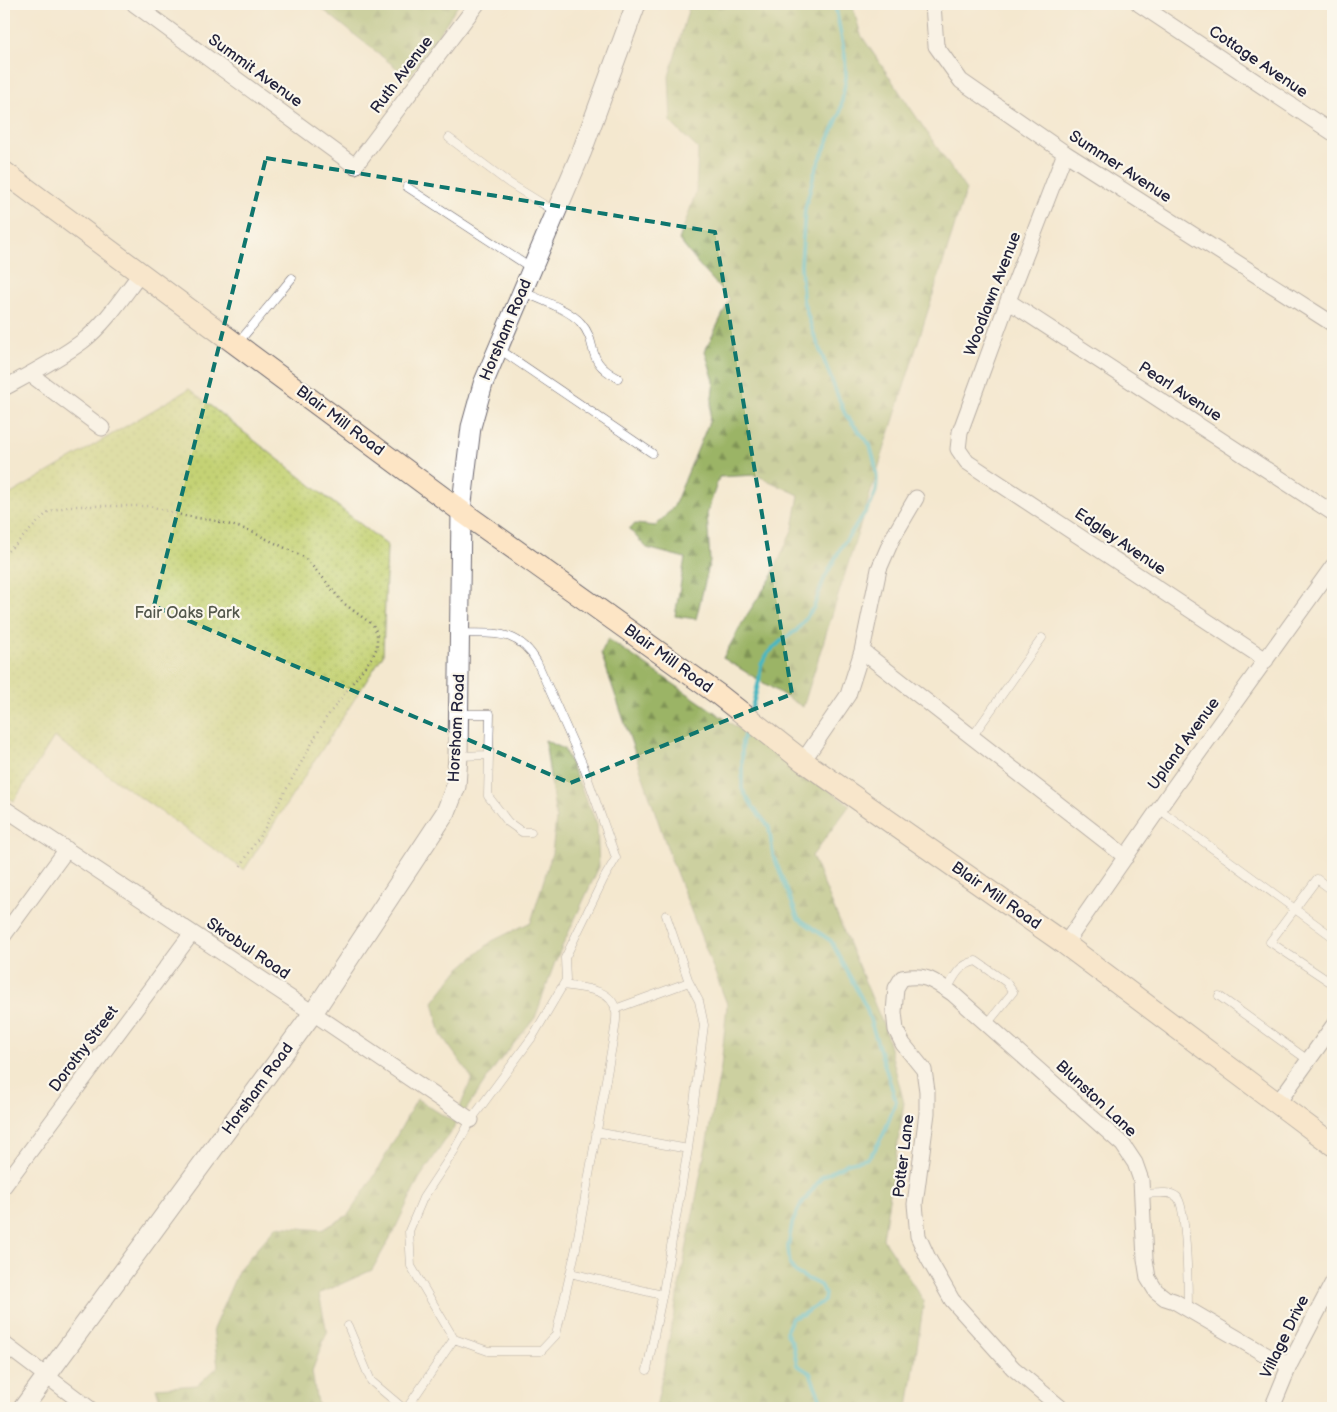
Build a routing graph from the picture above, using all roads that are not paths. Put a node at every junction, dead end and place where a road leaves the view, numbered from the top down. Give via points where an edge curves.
1 (134, 4) edge
2 (477, 4) edge
3 (636, 4) edge
4 (934, 4) edge
5 (1139, 4) edge
6 (1333, 133) edge
7 (448, 138) dead end
8 (1065, 153) junction
9 (355, 166) joint
10 (4, 172) edge
11 (407, 186) dead end
12 (556, 212) junction
13 (532, 268) junction
14 (140, 273) junction
15 (292, 278) dead end
16 (521, 292) junction
17 (1008, 301) junction
18 (1333, 324) edge
19 (236, 344) junction
20 (497, 348) junction
21 (30, 374) junction
22 (618, 378) dead end
23 (4, 388) edge
24 (102, 428) dead end
25 (958, 449) joint
26 (652, 453) dead end
27 (916, 498) dead end
28 (461, 511) junction
29 (1333, 513) edge
30 (1333, 566) edge
31 (460, 634) junction
32 (1042, 638) dead end
33 (862, 651) junction
34 (1266, 660) junction
35 (460, 714) junction
36 (972, 737) junction
37 (489, 755) junction
38 (458, 756) junction
39 (803, 761) junction
40 (4, 808) edge
41 (1159, 809) junction
42 (532, 832) dead end
43 (67, 849) junction
44 (1126, 858) junction
45 (1333, 891) edge
46 (1294, 908) junction
47 (666, 916) dead end
48 (192, 932) junction
49 (4, 935) edge
50 (1333, 937) edge
51 (1065, 944) junction
52 (689, 982) junction
53 (1333, 984) edge
54 (563, 985) junction
55 (949, 991) junction
56 (1219, 996) dead end
57 (615, 1009) junction
58 (313, 1013) junction
59 (987, 1024) junction
60 (1333, 1026) edge
61 (1308, 1060) junction
62 (1277, 1104) junction
63 (471, 1120) junction
64 (596, 1132) junction
65 (1333, 1145) edge
66 (688, 1150) junction
67 (4, 1186) edge
68 (1143, 1194) junction
69 (570, 1273) junction
70 (1333, 1282) edge
71 (662, 1295) junction
72 (1188, 1310) junction
73 (348, 1326) dead end
74 (454, 1339) junction
75 (4, 1344) edge
76 (1290, 1364) junction
77 (647, 1370) dead end
78 (46, 1376) junction
79 (23, 1408) edge
80 (90, 1408) edge
81 (403, 1408) edge
82 (407, 1408) edge
83 (1061, 1408) edge
84 (1272, 1408) edge

1 - 9 street, Summit Avenue
2 - 9 street, Ruth Avenue
3 - 12 street, Horsham Road
4 - 8 street, Summer Avenue via 936,46 961,81
5 - 6 street, Cottage Avenue
7 - 12 lane via 509,183
8 - 17 street, Woodlawn Avenue
8 - 18 street, Summer Avenue
10 - 14 main road, Blair Mill Road
11 - 13 lane
12 - 13 street, Horsham Road
13 - 16 street, Horsham Road
14 - 19 main road, Blair Mill Road
14 - 21 street via 84,341
15 - 19 lane
16 - 20 street, Horsham Road
16 - 22 lane via 580,321 596,361 603,370
17 - 25 street, Woodlawn Avenue via 960,432
17 - 29 street, Pearl Avenue
19 - 28 main road, Blair Mill Road
20 - 26 lane
20 - 28 street, Horsham Road via 471,427
21 - 23 street
21 - 24 street
25 - 34 street, Edgley Avenue via 967,462
27 - 33 street via 879,569
28 - 31 street, Horsham Road
28 - 39 main road, Blair Mill Road via 719,696
30 - 34 street, Upland Avenue
31 - 35 street, Horsham Road
31 - 54 lane via 506,635 530,649 583,765 616,858 565,958 566,980
32 - 36 lane
33 - 36 street
33 - 39 street via 848,695
34 - 41 street, Upland Avenue
35 - 37 lane via 490,714
35 - 38 street, Horsham Road
36 - 44 street
37 - 38 lane
37 - 42 lane via 488,796 508,822 522,832
38 - 58 street, Horsham Road via 456,786 446,812
39 - 51 main road, Blair Mill Road
40 - 43 street, Skrobul Road
41 - 44 street, Upland Avenue
41 - 46 lane
43 - 48 street, Skrobul Road
43 - 49 street
44 - 51 street, Upland Avenue
45 - 46 lane via 1317,879
46 - 50 lane
46 - 53 lane via 1270,942
47 - 52 lane
48 - 58 street, Skrobul Road
48 - 67 street, Dorothy Street
51 - 62 main road, Blair Mill Road
52 - 57 lane
52 - 66 lane via 699,1001 704,1026
54 - 57 lane via 602,992
54 - 63 lane via 533,1036
55 - 59 street, Blunston Lane
55 - 59 lane via 954,977 965,963 976,961 1006,982 1013,992
55 - 83 street, Potter Lane via 926,977 913,976 902,978 896,988 896,1030 924,1070 927,1091 915,1204 918,1236 952,1300 1013,1368
56 - 61 lane
57 - 64 lane via 614,1035
58 - 63 street, Skrobul Road
58 - 78 street, Horsham Road
59 - 68 street, Blunston Lane via 1123,1145 1142,1180
60 - 61 street
61 - 62 street
62 - 65 main road, Blair Mill Road
63 - 74 lane via 423,1198 409,1231 411,1266
64 - 66 lane
64 - 69 lane
66 - 71 lane
68 - 72 street, Blunston Lane via 1148,1278 1156,1291
68 - 72 lane via 1168,1193 1181,1203
69 - 71 lane
69 - 74 lane via 556,1335 541,1351 488,1351
70 - 76 street, Village Drive
71 - 77 lane
72 - 76 street, Blunston Lane via 1273,1359
73 - 81 lane via 371,1381
74 - 82 lane
75 - 78 street
76 - 84 street, Village Drive
78 - 79 street, Horsham Road
78 - 80 street

